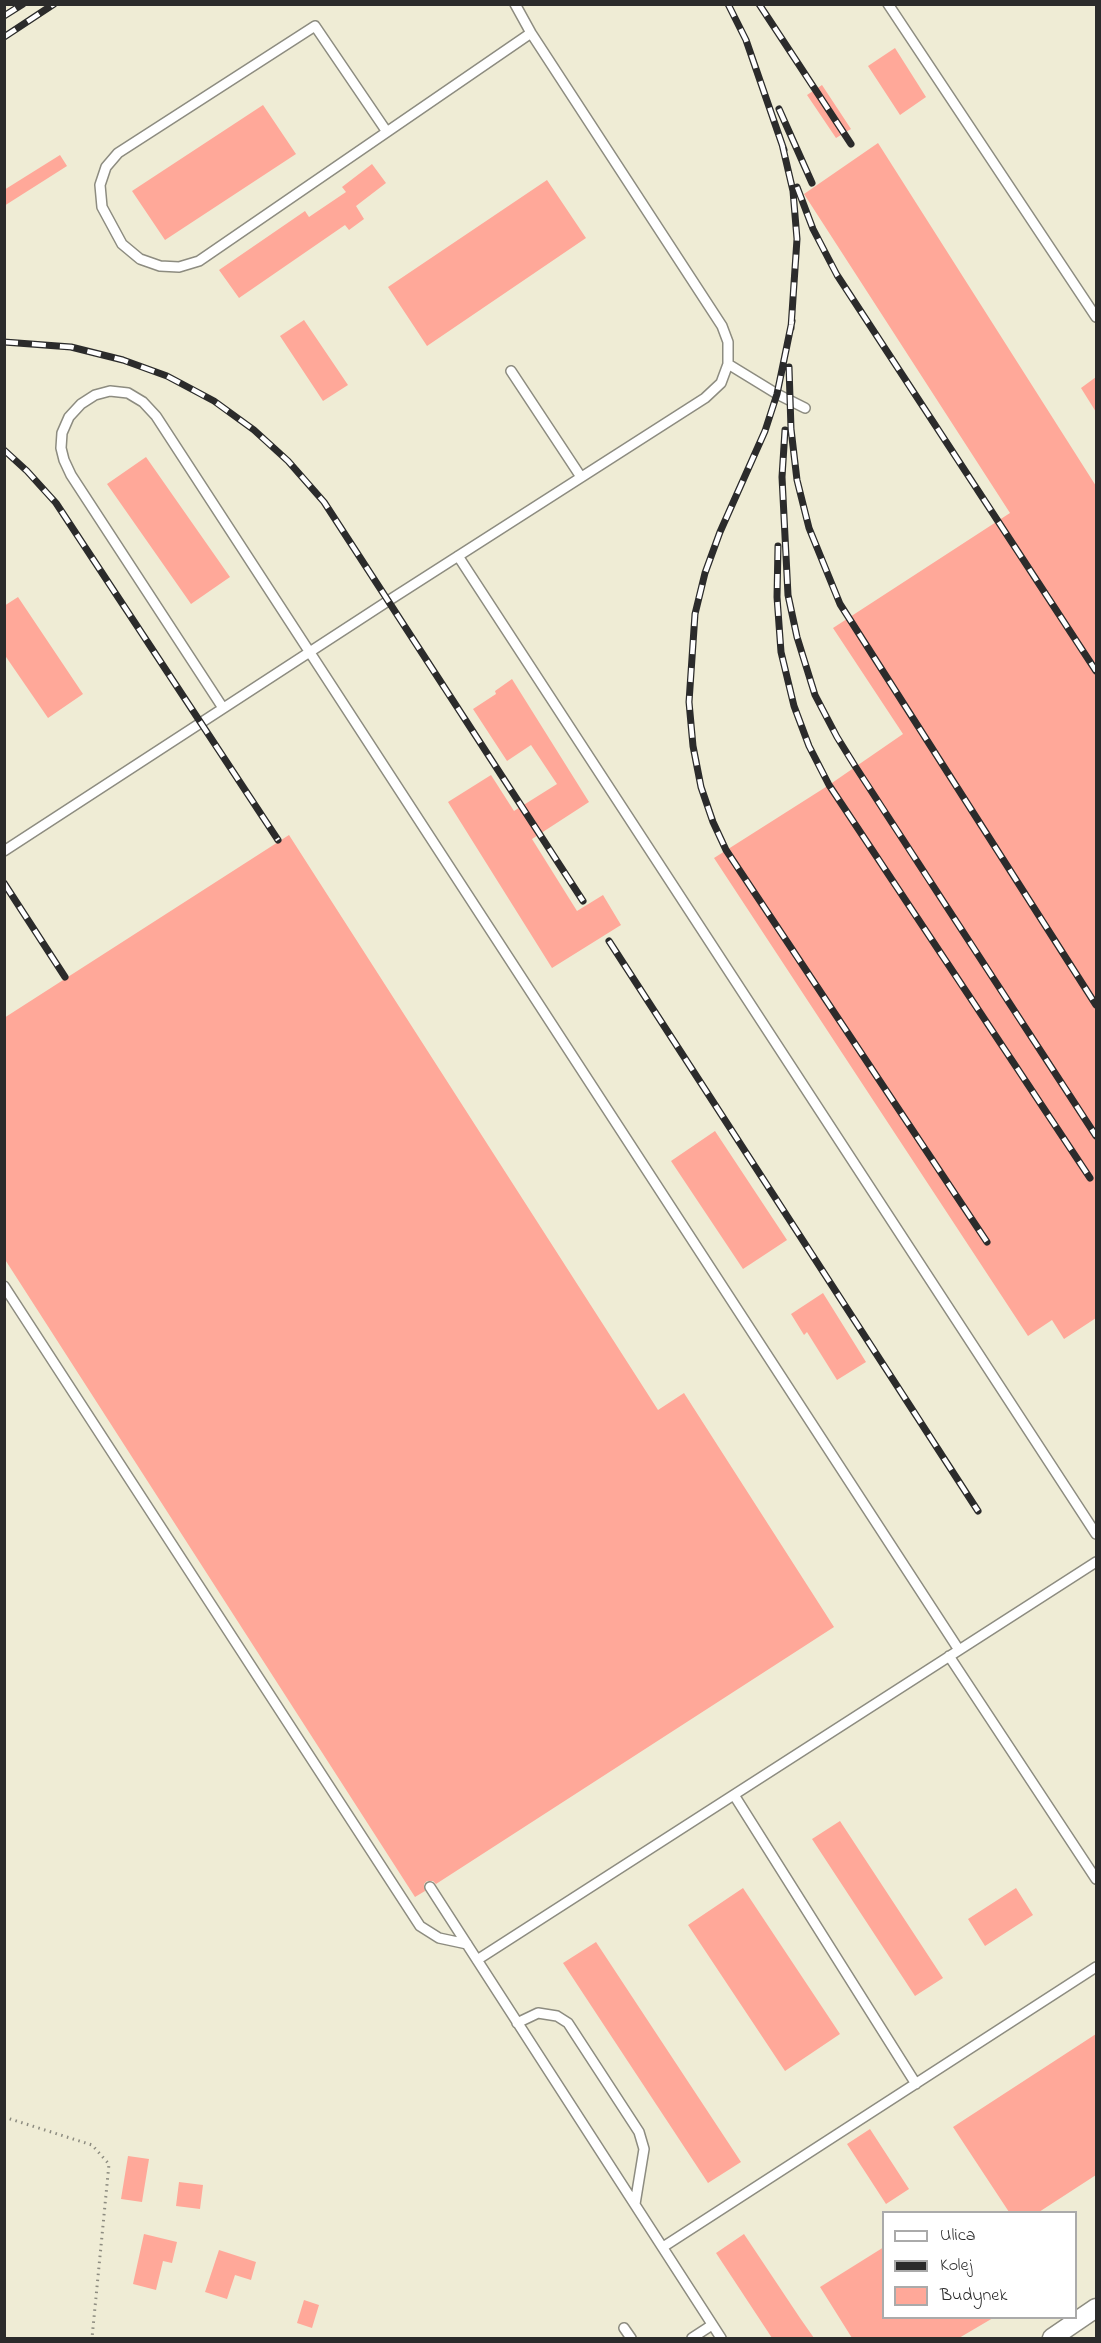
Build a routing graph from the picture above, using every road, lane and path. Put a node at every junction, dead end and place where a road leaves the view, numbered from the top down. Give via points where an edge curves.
1 (515, 4) edge
2 (888, 4) edge
3 (531, 33) junction
4 (387, 132) junction
5 (1096, 317) edge
6 (728, 364) junction
7 (511, 371) dead end
8 (805, 408) dead end
9 (581, 477) junction
10 (458, 556) junction
11 (310, 651) junction
12 (223, 708) junction
13 (4, 851) edge
14 (4, 1286) edge
15 (1096, 1534) edge
16 (1096, 1562) edge
17 (959, 1650) junction
18 (949, 1656) junction
19 (734, 1795) junction
20 (1096, 1879) edge
21 (430, 1887) dead end
22 (467, 1944) junction
23 (477, 1960) junction
24 (1096, 1968) edge
25 (517, 2023) junction
26 (916, 2084) junction
27 (4, 2117) edge
28 (634, 2204) junction
29 (663, 2247) junction
30 (1096, 2308) edge
31 (712, 2325) junction
32 (624, 2328) dead end
33 (92, 2338) edge
34 (631, 2338) edge
35 (692, 2338) edge
36 (721, 2338) edge
37 (1052, 2338) edge

1 - 3 lane
2 - 5 lane
3 - 4 lane
3 - 6 lane via 722,326 728,342
4 - 4 lane via 199,261 179,267 140,259 122,244 102,207 100,185 106,167 118,153 315,26
6 - 8 lane
6 - 9 lane via 721,382 705,398
7 - 9 lane
9 - 10 lane
10 - 11 lane
10 - 15 lane
11 - 12 lane
11 - 12 lane via 156,416 128,393 110,391 81,404 62,433 61,448 71,475
11 - 17 lane
12 - 13 lane
14 - 22 lane via 420,1926 440,1938
16 - 17 lane
17 - 18 lane
18 - 19 lane
18 - 20 lane
19 - 23 lane
19 - 26 lane
21 - 22 lane
22 - 23 lane
23 - 25 lane
24 - 26 lane
25 - 28 lane
25 - 28 lane via 538,2013 557,2016 568,2023 639,2132 644,2149
26 - 29 lane
27 - 33 path via 92,2145 109,2164
28 - 29 lane
29 - 31 lane
30 - 37 street
31 - 35 lane
31 - 36 lane
32 - 34 lane

